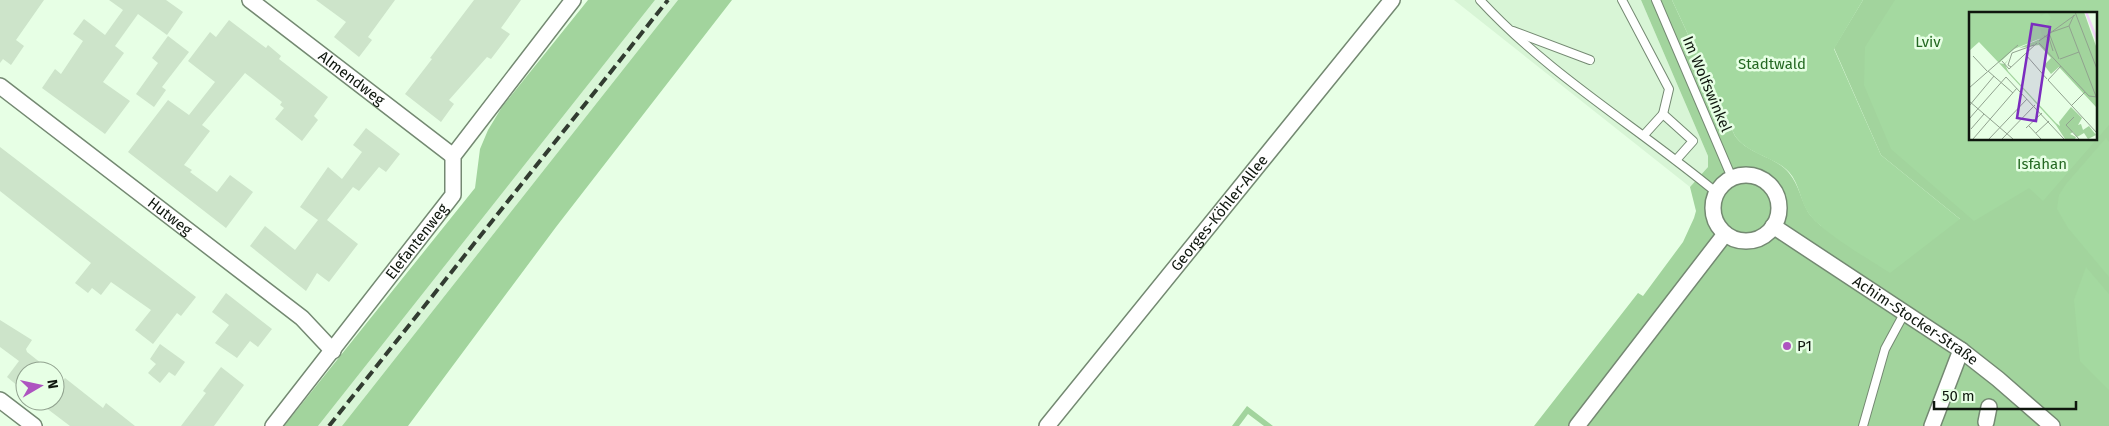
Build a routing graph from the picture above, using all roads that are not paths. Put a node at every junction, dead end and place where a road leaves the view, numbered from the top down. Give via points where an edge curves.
1 (250, 0) edge
2 (573, 0) edge
3 (1392, 0) edge
4 (1480, 0) edge
5 (1622, 0) edge
6 (1656, 0) edge
7 (1506, 29) junction
8 (1590, 60) dead end
9 (0, 86) edge
10 (1663, 114) junction
11 (1644, 135) junction
12 (452, 156) junction
13 (1677, 159) junction
14 (1732, 178) junction
15 (1717, 193) junction
16 (1773, 226) junction
17 (1725, 234) junction
18 (1905, 312) junction
19 (1961, 350) junction
20 (333, 351) junction
21 (0, 400) edge
22 (1989, 407) dead end
23 (1984, 425) edge
24 (34, 426) edge
25 (273, 426) edge
26 (1047, 426) edge
27 (1577, 426) edge
28 (1862, 426) edge
29 (1932, 426) edge
30 (2052, 426) edge

1 - 12 street, Almendweg
2 - 12 street
3 - 26 street, Georges-Köhler-Allee
4 - 7 lane
5 - 10 lane via 1669,89
6 - 14 lane, Im Wolfswinkel
7 - 8 lane
7 - 11 lane
9 - 20 street, Hutweg via 302,318
10 - 11 lane
10 - 13 lane via 1693,141
11 - 13 lane
12 - 20 street, Elefantenweg via 453,195
13 - 15 lane
14 - 15 street
14 - 16 street via 1753,176 1771,187 1778,206
15 - 17 street via 1713,214
16 - 17 street via 1763,236 1750,241 1737,240
16 - 18 street, Achim-Stocker-Straße
17 - 27 street
18 - 19 street, Achim-Stocker-Straße
18 - 28 lane via 1884,349
19 - 29 street
19 - 30 street, Achim-Stocker-Straße
20 - 25 street, Elefantenweg
21 - 24 street
22 - 23 street

